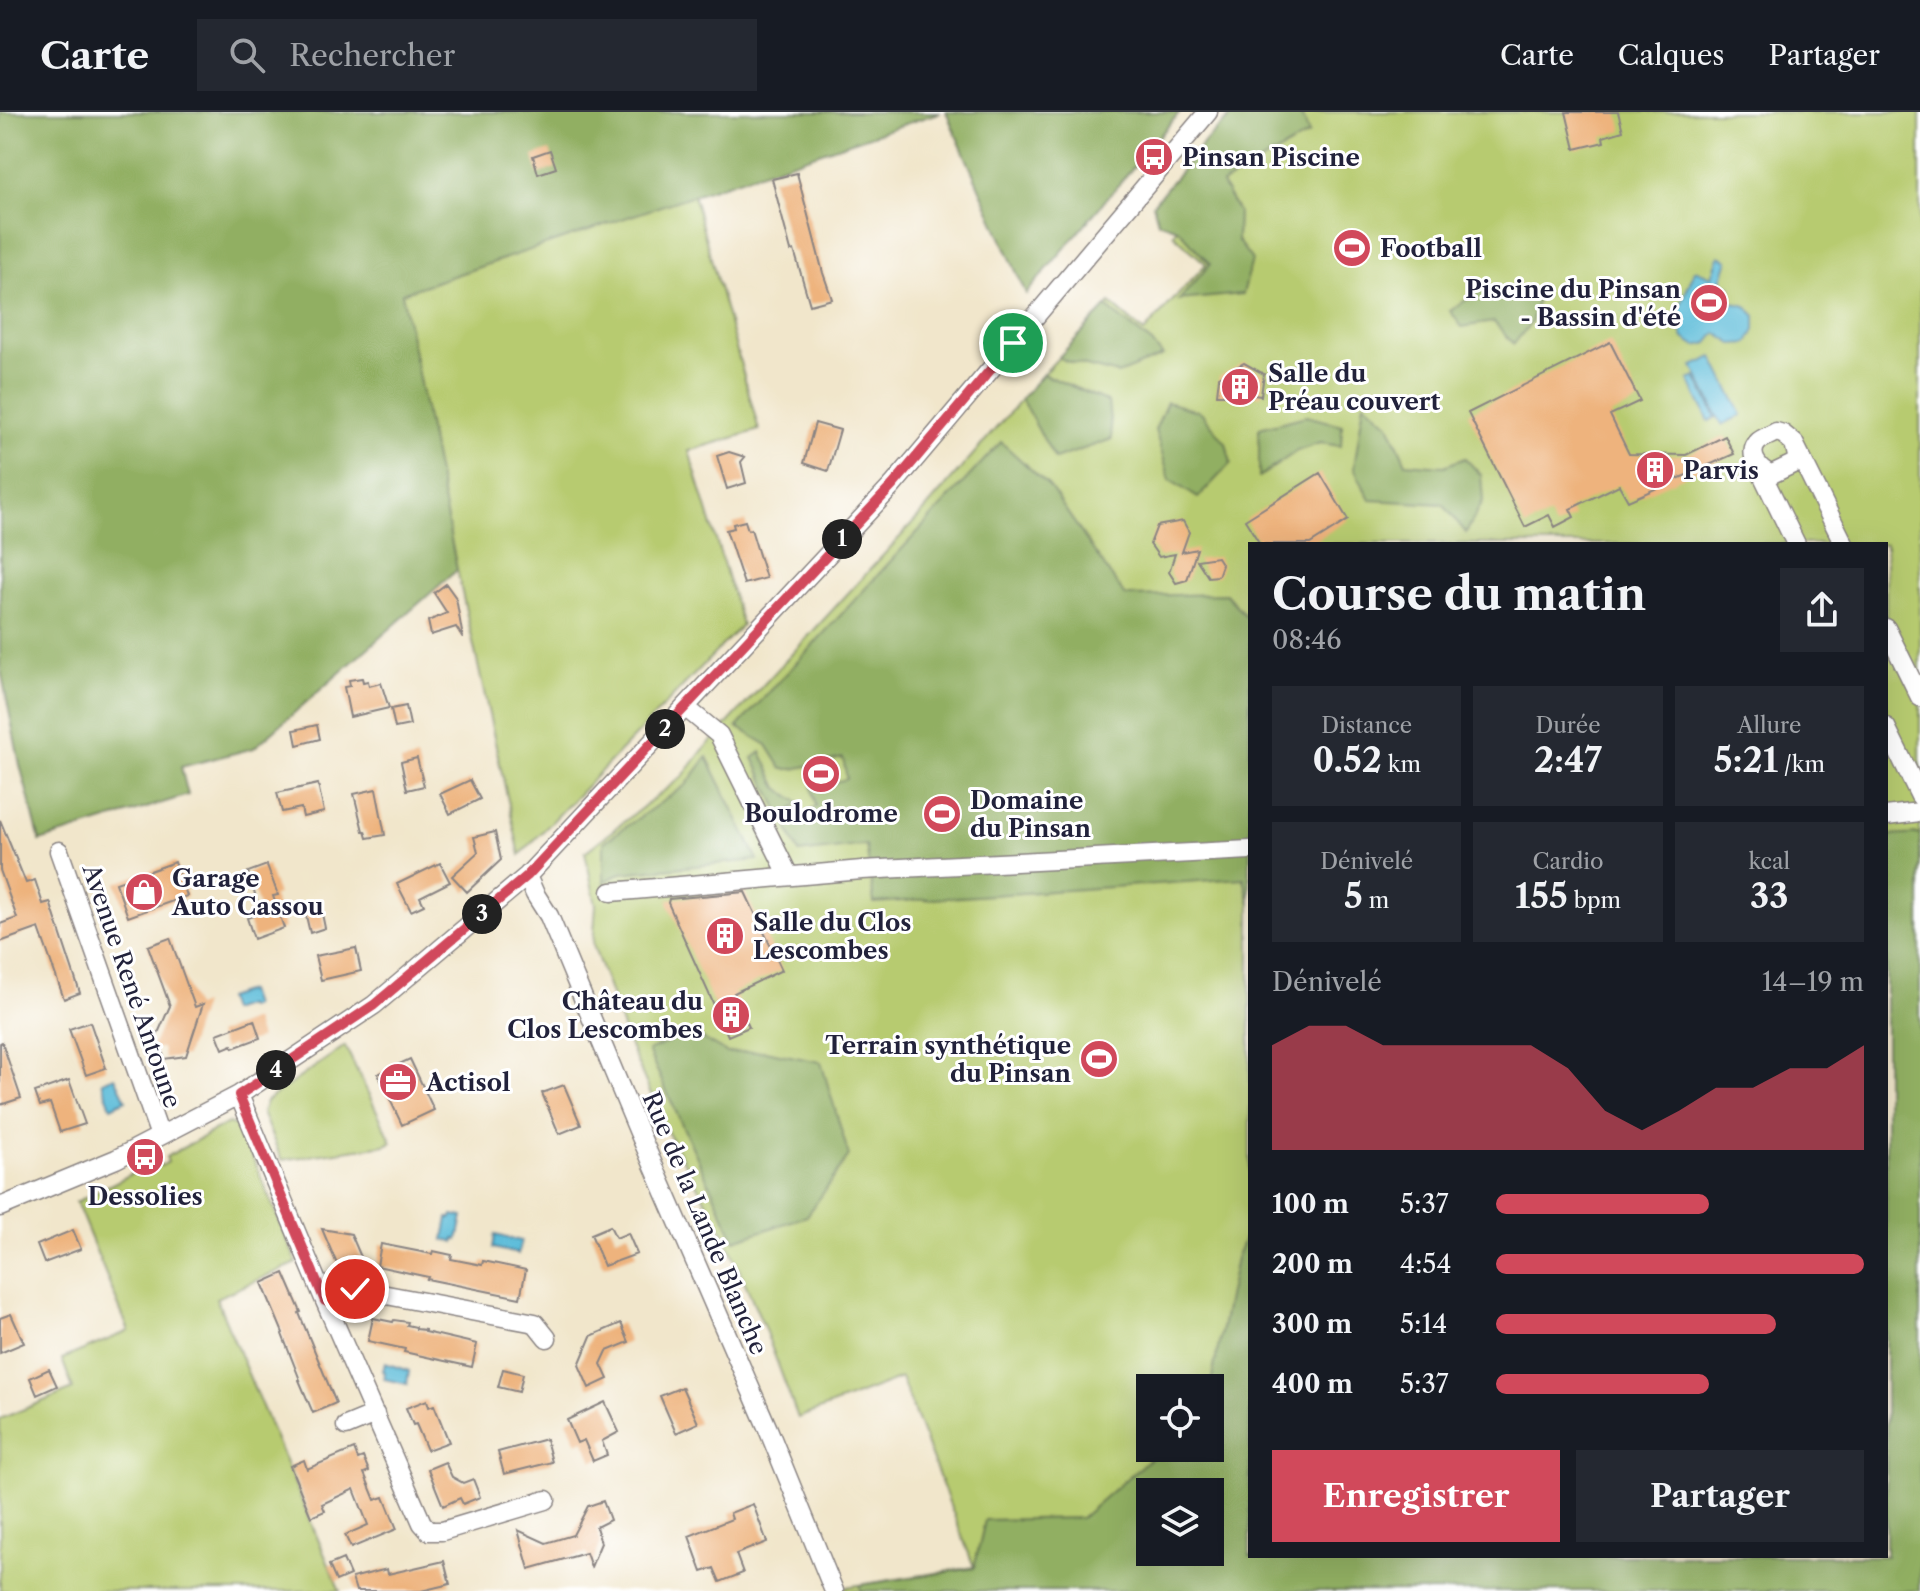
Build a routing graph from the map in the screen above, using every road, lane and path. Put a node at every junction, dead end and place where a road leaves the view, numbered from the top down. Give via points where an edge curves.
1 (1208, 112) edge
2 (1794, 443) junction
3 (1756, 462) junction
4 (1795, 542) edge
5 (1843, 542) edge
6 (1888, 632) edge
7 (1920, 697) edge
8 (685, 707) junction
9 (1888, 731) edge
10 (1920, 796) edge
11 (1920, 812) edge
12 (1888, 816) edge
13 (1248, 850) edge
14 (59, 851) dead end
15 (527, 876) junction
16 (789, 876) junction
17 (611, 892) dead end
18 (239, 1095) junction
19 (160, 1136) junction
20 (0, 1207) edge
21 (325, 1301) junction
22 (547, 1338) dead end
23 (375, 1414) junction
24 (346, 1426) dead end
25 (546, 1500) dead end
26 (834, 1591) edge

1 - 8 street, Avenue René Antoune via 893,485
2 - 3 street via 1776,432 1758,442
2 - 3 street via 1795,463 1772,474
2 - 5 street
3 - 4 street
6 - 7 street
8 - 15 street, Avenue René Antoune
8 - 16 street via 719,735
9 - 10 street
11 - 12 street
13 - 16 street
14 - 19 street, Avenue René Antoune
15 - 18 street, Avenue René Antoune via 374,1005
15 - 26 street, Rue de la Lande Blanche via 549,916
16 - 17 street
18 - 19 street, Avenue René Antoune
18 - 21 street
19 - 20 street, Avenue René Antoune
21 - 22 street via 355,1289 535,1323
21 - 23 street
23 - 24 street
23 - 25 street via 429,1531

